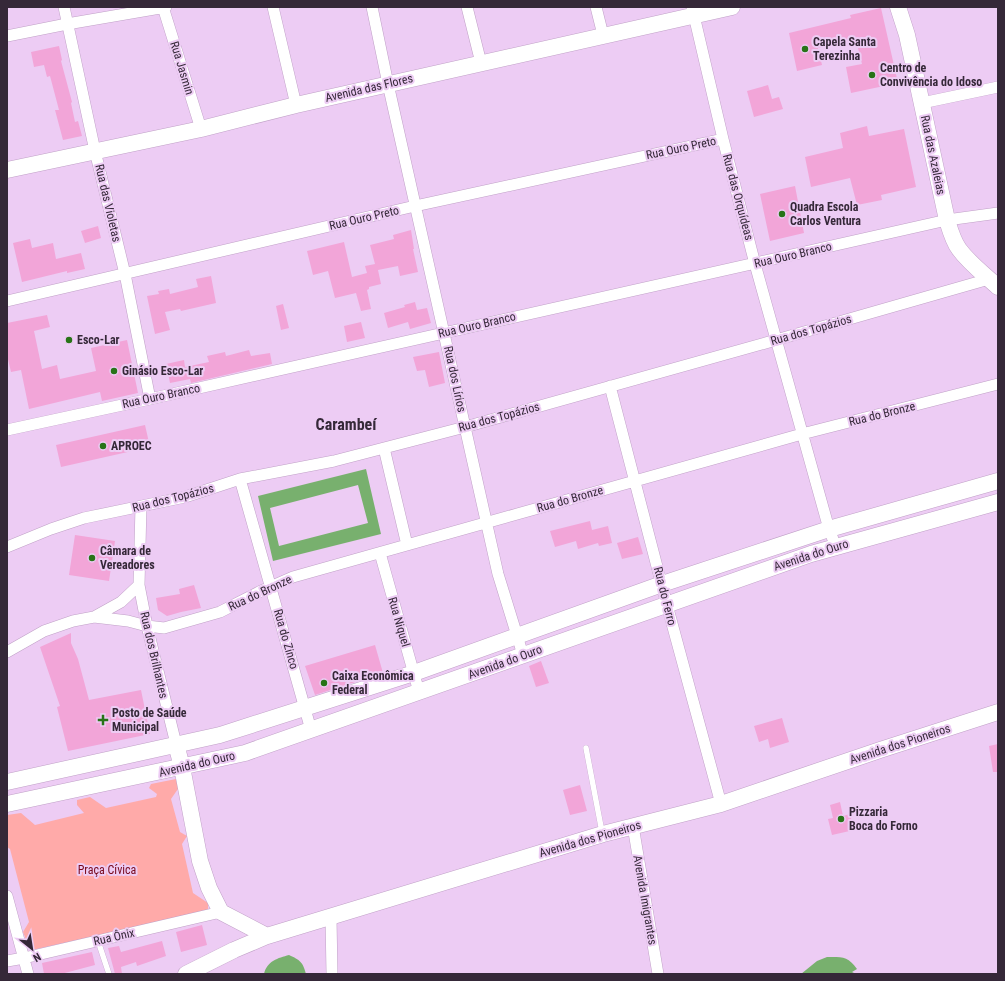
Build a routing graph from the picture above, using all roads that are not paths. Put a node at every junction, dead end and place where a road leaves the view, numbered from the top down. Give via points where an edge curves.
1 (64, 7) edge
2 (164, 7) edge
3 (273, 7) edge
4 (372, 7) edge
5 (467, 7) edge
6 (596, 7) edge
7 (732, 7) edge
8 (898, 7) edge
9 (693, 11) edge
10 (67, 24) junction
11 (603, 35) junction
12 (7, 36) edge
13 (480, 63) junction
14 (388, 84) junction
15 (998, 87) edge
16 (922, 103) junction
17 (296, 105) junction
18 (201, 129) junction
19 (723, 139) junction
20 (95, 151) junction
21 (7, 170) edge
22 (415, 206) junction
23 (998, 213) edge
24 (947, 220) junction
25 (755, 264) junction
26 (125, 274) junction
27 (994, 283) edge
28 (7, 301) edge
29 (445, 332) junction
30 (776, 340) junction
31 (998, 384) edge
32 (610, 386) junction
33 (150, 399) junction
34 (465, 427) junction
35 (7, 429) edge
36 (802, 434) junction
37 (384, 448) junction
38 (240, 480) junction
39 (636, 480) junction
40 (998, 481) edge
41 (998, 502) edge
42 (141, 506) junction
43 (486, 523) junction
44 (829, 529) junction
45 (407, 545) junction
46 (7, 547) edge
47 (836, 547) junction
48 (380, 552) junction
49 (662, 584) junction
50 (138, 585) junction
51 (271, 586) junction
52 (667, 605) junction
53 (94, 617) junction
54 (147, 626) junction
55 (517, 635) junction
56 (7, 652) edge
57 (523, 655) junction
58 (414, 673) junction
59 (419, 692) junction
60 (305, 707) junction
61 (998, 712) edge
62 (311, 730) junction
63 (176, 744) junction
64 (586, 748) dead end
65 (182, 767) junction
66 (60, 770) junction
67 (7, 782) edge
68 (66, 792) junction
69 (7, 804) edge
70 (721, 804) junction
71 (633, 826) junction
72 (603, 834) junction
73 (7, 896) edge
74 (221, 912) junction
75 (331, 918) junction
76 (267, 936) junction
77 (98, 941) junction
78 (24, 958) junction
79 (7, 961) edge
80 (28, 974) edge
81 (109, 974) edge
82 (186, 974) edge
83 (332, 974) edge
84 (658, 974) edge

1 - 10 street, Rua das Violetas
2 - 10 street
2 - 18 street, Rua Jasmin
3 - 17 street
4 - 14 street, Rua dos Lírios
5 - 13 street
6 - 11 street
7 - 9 street, Avenida das Flores
8 - 16 street, Rua das Azaleias
9 - 11 street, Avenida das Flores
9 - 19 street, Rua das Orquídeas
10 - 12 street
10 - 20 street, Rua das Violetas
11 - 13 street, Avenida das Flores
13 - 14 street, Avenida das Flores
14 - 17 street, Avenida das Flores
14 - 22 street, Rua dos Lírios
15 - 16 street
16 - 24 street, Rua das Azaleias
17 - 18 street, Avenida das Flores
18 - 20 street, Avenida das Flores
19 - 22 street, Rua Ouro Preto
19 - 25 street, Rua das Orquídeas
20 - 21 street, Avenida das Flores
20 - 26 street, Rua das Violetas
22 - 26 street, Rua Ouro Preto
22 - 29 street, Rua dos Lírios
23 - 24 street, Rua Ouro Branco
24 - 25 street, Rua Ouro Branco
24 - 27 street, Rua das Azaleias via 958,248
25 - 29 street, Rua Ouro Branco
25 - 30 street, Rua das Orquídeas
26 - 28 street, Rua Ouro Preto
26 - 33 street, Rua das Violetas
27 - 30 street, Rua dos Topázios
29 - 33 street, Rua Ouro Branco
29 - 34 street, Rua dos Lírios
30 - 32 street, Rua dos Topázios
30 - 36 street, Rua das Orquídeas
31 - 36 street, Rua do Bronze
32 - 34 street, Rua dos Topázios
32 - 39 street, Rua do Ferro
33 - 35 street, Rua Ouro Branco
34 - 37 street, Rua dos Topázios
34 - 43 street, Rua dos Lírios
36 - 39 street, Rua do Bronze
36 - 44 street, Rua das Orquídeas
37 - 38 street, Rua dos Topázios
37 - 45 street
38 - 42 street, Rua dos Topázios via 185,497
38 - 51 street, Rua do Zinco
39 - 43 street, Rua do Bronze
39 - 49 street, Rua do Ferro
40 - 44 street, Avenida do Ouro
41 - 47 street, Avenida do Ouro
42 - 46 street, Rua dos Topázios via 84,518
42 - 50 street, Rua dos Brilhantes
43 - 45 street, Rua do Bronze
43 - 55 street, Rua dos Lírios via 498,574
44 - 47 street, Rua das Orquídeas
44 - 49 street, Avenida do Ouro
45 - 48 street, Rua do Bronze
47 - 52 street, Avenida do Ouro
48 - 51 street, Rua do Bronze via 293,577
48 - 58 street, Rua Niquel
49 - 52 street, Rua do Ferro
49 - 55 street, Avenida do Ouro
50 - 53 street via 121,602
50 - 54 street, Rua dos Brilhantes
51 - 54 street, Rua do Bronze via 220,612 164,628
51 - 60 street, Rua do Zinco
52 - 57 street, Avenida do Ouro
52 - 70 street, Rua do Ferro
53 - 54 street, Rua do Bronze
53 - 56 street via 44,631
54 - 63 street, Rua dos Brilhantes
55 - 57 street, Rua dos Lírios
55 - 58 street, Avenida do Ouro
57 - 59 street, Avenida do Ouro
58 - 59 street, Rua Niquel
58 - 60 street, Avenida do Ouro
59 - 62 street, Avenida do Ouro
60 - 62 street, Rua do Zinco
60 - 63 street, Avenida do Ouro via 220,735
61 - 70 street, Avenida dos Pioneiros
62 - 65 street, Avenida do Ouro via 245,753
63 - 65 street, Rua dos Brilhantes
63 - 66 street, Avenida do Ouro
64 - 72 lane
65 - 68 street, Avenida do Ouro
65 - 74 street, Rua dos Brilhantes via 200,860 208,888
66 - 67 street, Avenida do Ouro
66 - 68 street
68 - 69 street, Avenida do Ouro
70 - 71 street, Avenida dos Pioneiros
71 - 72 street, Avenida dos Pioneiros
71 - 84 street, Avenida Imigrantes
72 - 75 street, Avenida dos Pioneiros
73 - 78 street
74 - 76 street
74 - 77 street, Rua Ônix
75 - 76 street, Avenida dos Pioneiros
75 - 83 street
76 - 82 street, Avenida dos Pioneiros
77 - 78 street, Rua Ônix
77 - 81 lane
78 - 79 street, Rua Ônix
78 - 80 street

